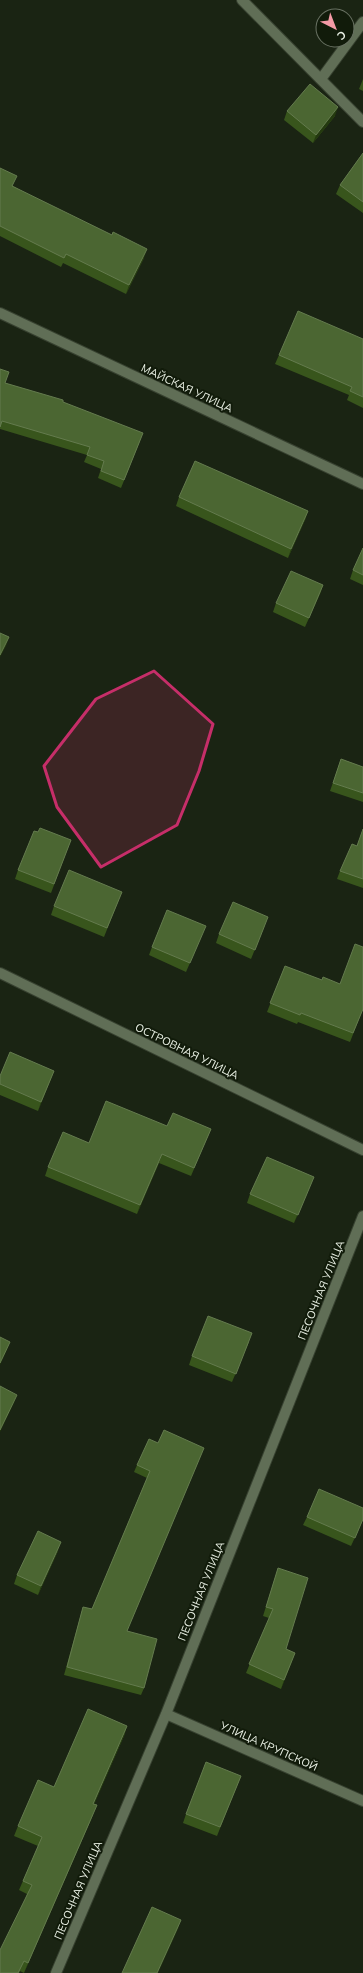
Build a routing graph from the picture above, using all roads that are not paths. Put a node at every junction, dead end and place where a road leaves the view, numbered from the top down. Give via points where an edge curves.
1 (242, 0) edge
2 (363, 22) edge
3 (321, 79) junction
4 (363, 122) edge
5 (0, 313) edge
6 (363, 484) edge
7 (0, 973) edge
8 (363, 1150) edge
9 (363, 1216) edge
10 (166, 1714) junction
11 (363, 1800) edge
12 (56, 1973) edge

1 - 3 street
2 - 3 street
3 - 4 street
5 - 6 street, МАЙСКАЯ УЛИЦА
7 - 8 street, ОСТРОВНАЯ УЛИЦА
9 - 10 street, ПЕСОЧНАЯ УЛИЦА
10 - 11 street, УЛИЦА КРУПСКОЙ
10 - 12 street, ПЕСОЧНАЯ УЛИЦА

